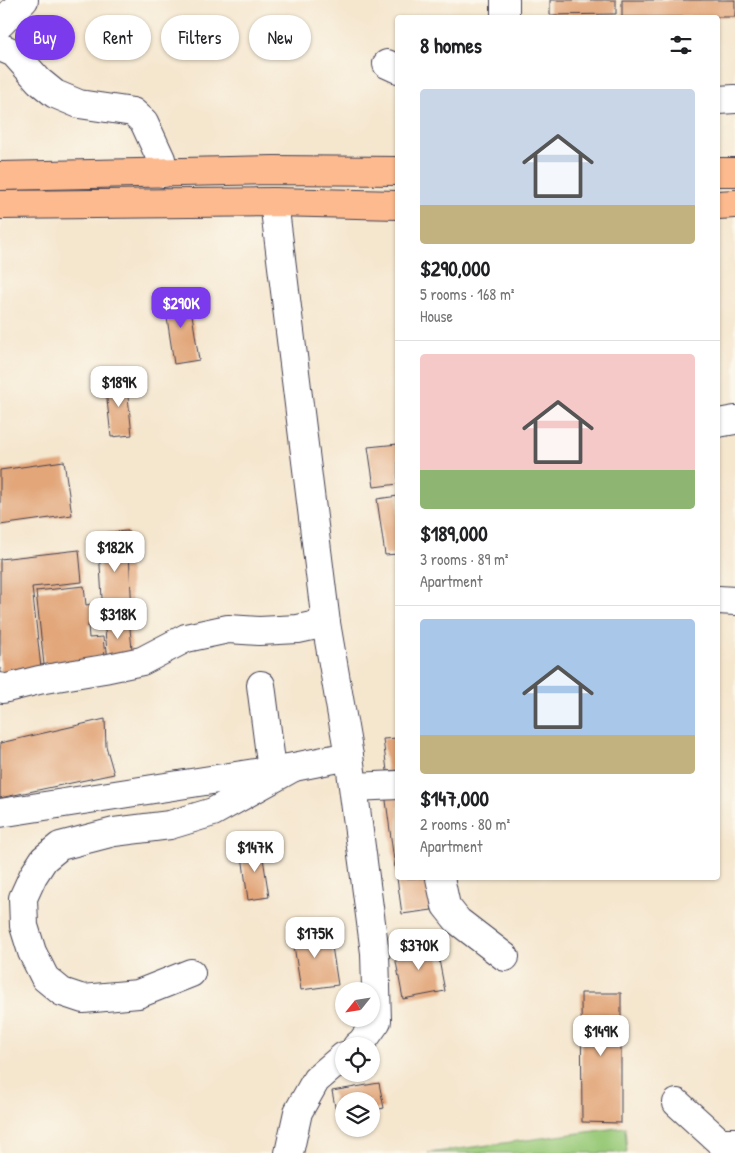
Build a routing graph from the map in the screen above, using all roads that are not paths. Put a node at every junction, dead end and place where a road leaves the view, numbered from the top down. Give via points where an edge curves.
1 (24, 0) edge
2 (505, 0) edge
3 (505, 15) edge
4 (0, 24) edge
5 (0, 48) edge
6 (735, 99) edge
7 (720, 100) edge
8 (395, 171) edge
9 (720, 172) edge
10 (735, 172) edge
11 (162, 173) junction
12 (0, 176) edge
13 (274, 202) junction
14 (395, 204) edge
15 (720, 204) edge
16 (735, 204) edge
17 (0, 205) edge
18 (735, 420) edge
19 (720, 423) edge
20 (720, 600) edge
21 (735, 601) edge
22 (326, 623) junction
23 (261, 685) dead end
24 (0, 687) edge
25 (349, 756) junction
26 (283, 768) junction
27 (395, 785) edge
28 (354, 787) junction
29 (0, 813) edge
30 (440, 880) edge
31 (505, 957) dead end
32 (191, 973) dead end
33 (366, 1037) edge
34 (335, 1064) edge
35 (677, 1103) dead end
36 (735, 1142) edge
37 (289, 1153) edge

1 - 4 street
2 - 3 street
5 - 11 street via 14,53 55,94 79,104 133,112 144,122 161,159
6 - 7 street
8 - 11 main road
9 - 10 main road
11 - 12 main road
13 - 14 main road
13 - 17 main road
13 - 22 street
15 - 16 main road
18 - 19 street
20 - 21 street
22 - 24 street via 259,631 228,628 186,638 142,661 3,689
22 - 25 street
23 - 26 street
25 - 26 street
25 - 28 street
26 - 29 street
26 - 32 street via 213,812 60,846 44,859 23,898 24,926 32,952 45,978 62,992 83,999 138,994
27 - 28 street
28 - 33 street via 375,953 377,1021
30 - 31 street via 446,906 458,921
34 - 37 street via 316,1080 298,1112
35 - 36 street via 720,1142

